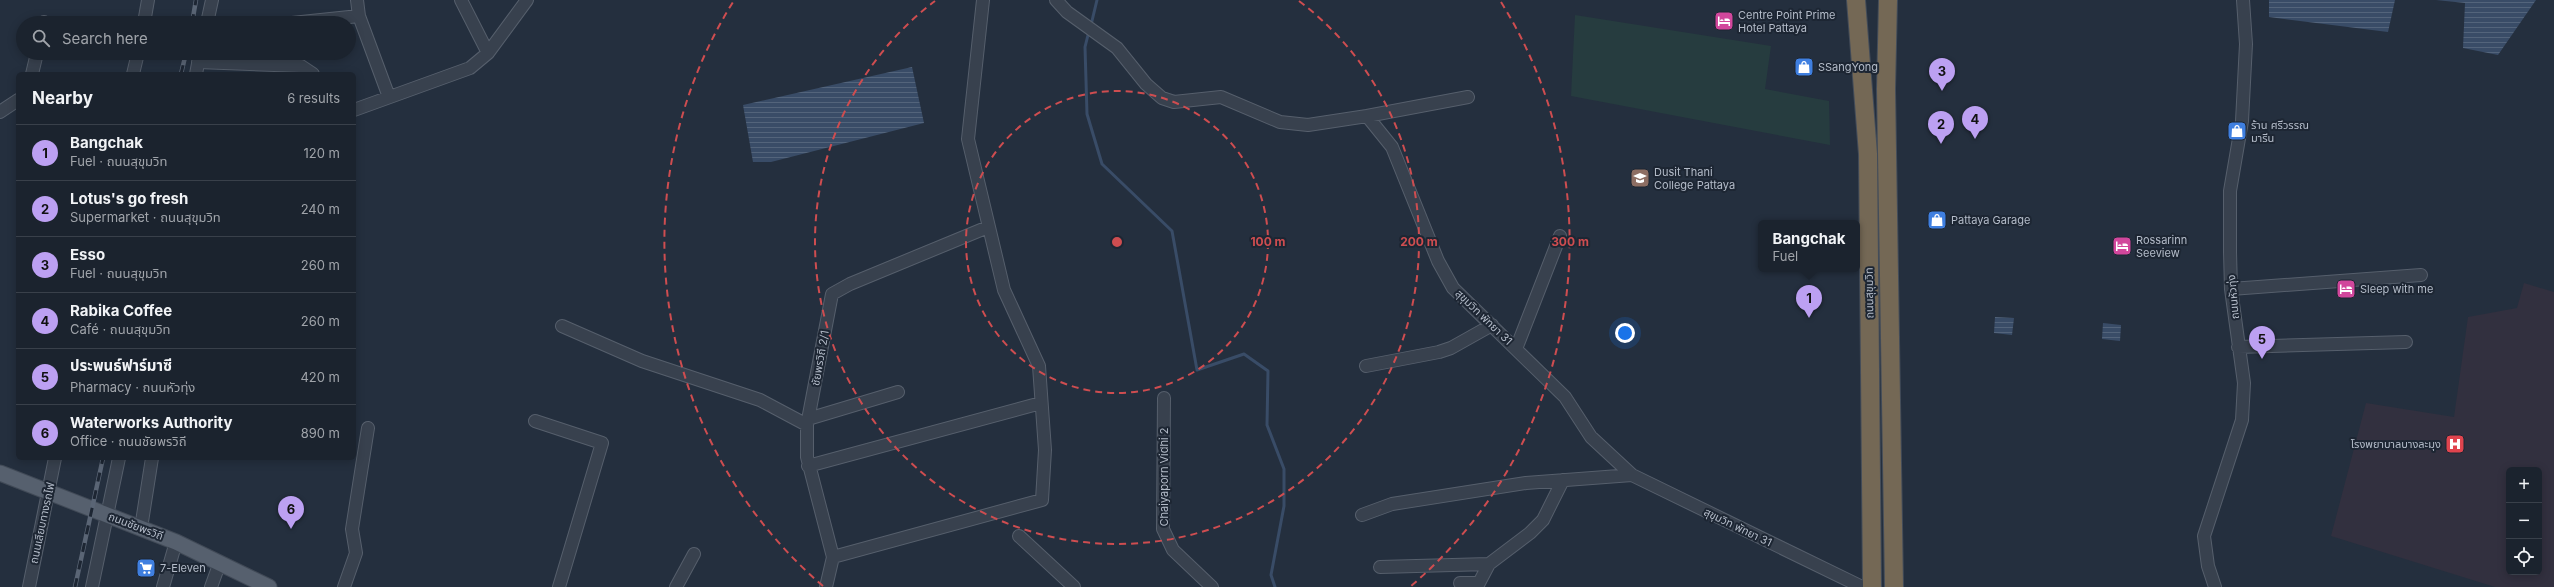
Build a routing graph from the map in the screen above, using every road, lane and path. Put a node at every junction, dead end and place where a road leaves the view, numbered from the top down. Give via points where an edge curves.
1 (148, 0) edge
2 (212, 0) edge
3 (357, 0) edge
4 (461, 0) edge
5 (527, 0) edge
6 (983, 0) edge
7 (1056, 0) edge
8 (1856, 0) edge
9 (1888, 0) edge
10 (2243, 0) edge
11 (145, 16) edge
12 (209, 16) edge
13 (356, 16) edge
14 (359, 16) junction
15 (488, 53) junction
16 (35, 60) edge
17 (136, 60) edge
18 (198, 63) edge
19 (32, 72) edge
20 (133, 72) edge
21 (310, 72) edge
22 (389, 97) junction
23 (1468, 97) dead end
24 (16, 101) edge
25 (356, 109) edge
26 (0, 112) edge
27 (1367, 116) junction
28 (988, 228) junction
29 (1560, 236) dead end
30 (2421, 275) dead end
31 (2231, 289) junction
32 (1492, 325) junction
33 (562, 326) dead end
34 (2406, 342) dead end
35 (2238, 347) junction
36 (1516, 349) junction
37 (1366, 366) dead end
38 (898, 392) dead end
39 (1164, 398) dead end
40 (1041, 403) junction
41 (535, 421) dead end
42 (808, 422) junction
43 (368, 428) dead end
44 (55, 460) edge
45 (119, 460) edge
46 (152, 460) edge
47 (808, 466) junction
48 (0, 472) edge
49 (1632, 475) junction
50 (1563, 480) junction
51 (48, 492) junction
52 (107, 515) junction
53 (1362, 515) dead end
54 (141, 528) junction
55 (1019, 536) dead end
56 (176, 542) junction
57 (694, 554) dead end
58 (833, 557) junction
59 (220, 562) junction
60 (1488, 564) junction
61 (1380, 567) dead end
62 (1460, 583) dead end
63 (29, 587) edge
64 (92, 587) edge
65 (163, 587) edge
66 (212, 587) edge
67 (269, 587) edge
68 (344, 587) edge
69 (559, 587) edge
70 (676, 587) edge
71 (826, 587) edge
72 (1074, 587) edge
73 (1212, 587) edge
74 (1862, 587) edge
75 (1872, 587) edge
76 (1894, 587) edge
77 (2215, 587) edge

1 - 11 street
2 - 12 street
3 - 14 street
4 - 15 street
5 - 15 street
6 - 28 street via 968,139
7 - 27 street via 1074,17 1117,48 1146,84 1162,98 1174,102 1221,97 1280,122 1308,125
8 - 75 highway, ถนนสุขุมวิท via 1868,154
9 - 76 highway, ถนนสุขุมวิท via 1886,89
10 - 31 street, ถนนหัวทุ่ง via 2246,44 2242,121 2230,191
13 - 14 street
14 - 22 street
15 - 22 street via 470,68
16 - 19 street
17 - 20 street
18 - 21 street via 301,66
22 - 25 street
23 - 27 street
24 - 26 street
27 - 32 street, สุขุมวิท พัทยา 31 via 1392,147 1438,261 1453,288
28 - 40 street via 1004,290 1039,366
28 - 42 street, ชัยพรวิถี 2/1 via 850,284 832,294
29 - 36 street
30 - 31 street
31 - 35 street, ถนนหัวทุ่ง
32 - 36 street, สุขุมวิท พัทยา 31
32 - 37 street via 1439,352
33 - 42 street via 642,361 760,400
34 - 35 street
35 - 77 street, ถนนหัวทุ่ง via 2244,383 2242,420 2204,536 2208,566
36 - 49 street, สุขุมวิท พัทยา 31 via 1565,397 1591,437
38 - 42 street
39 - 73 street, Chaiyaporn Vidhi 2 via 1163,529 1173,550
40 - 47 street
40 - 58 street via 1045,450 1042,500
41 - 69 street via 602,443
42 - 47 street, ชัยพรวิถี 2/1
43 - 68 street via 352,529 356,553
44 - 51 street, ถนนเลียบทางรถไฟ
45 - 52 street
46 - 54 street
47 - 58 street, ชัยพรวิถี 2/1
48 - 51 main road, ถนนชัยพรวิถี
49 - 50 street
49 - 74 street, สุขุมวิท พัทยา 31
50 - 53 street via 1526,483 1392,504
50 - 60 street via 1543,520 1530,533
51 - 52 main road, ถนนชัยพรวิถี
51 - 63 street, ถนนเลียบทางรถไฟ
52 - 54 main road, ถนนชัยพรวิถี
52 - 64 street
54 - 56 main road, ถนนชัยพรวิถี
55 - 72 street
56 - 59 main road, ถนนชัยพรวิถี
56 - 65 street
57 - 70 street
58 - 71 street, ชัยพรวิถี 2/1
59 - 66 street
59 - 67 main road, ถนนชัยพรวิถี
60 - 61 street
60 - 62 street via 1479,583

